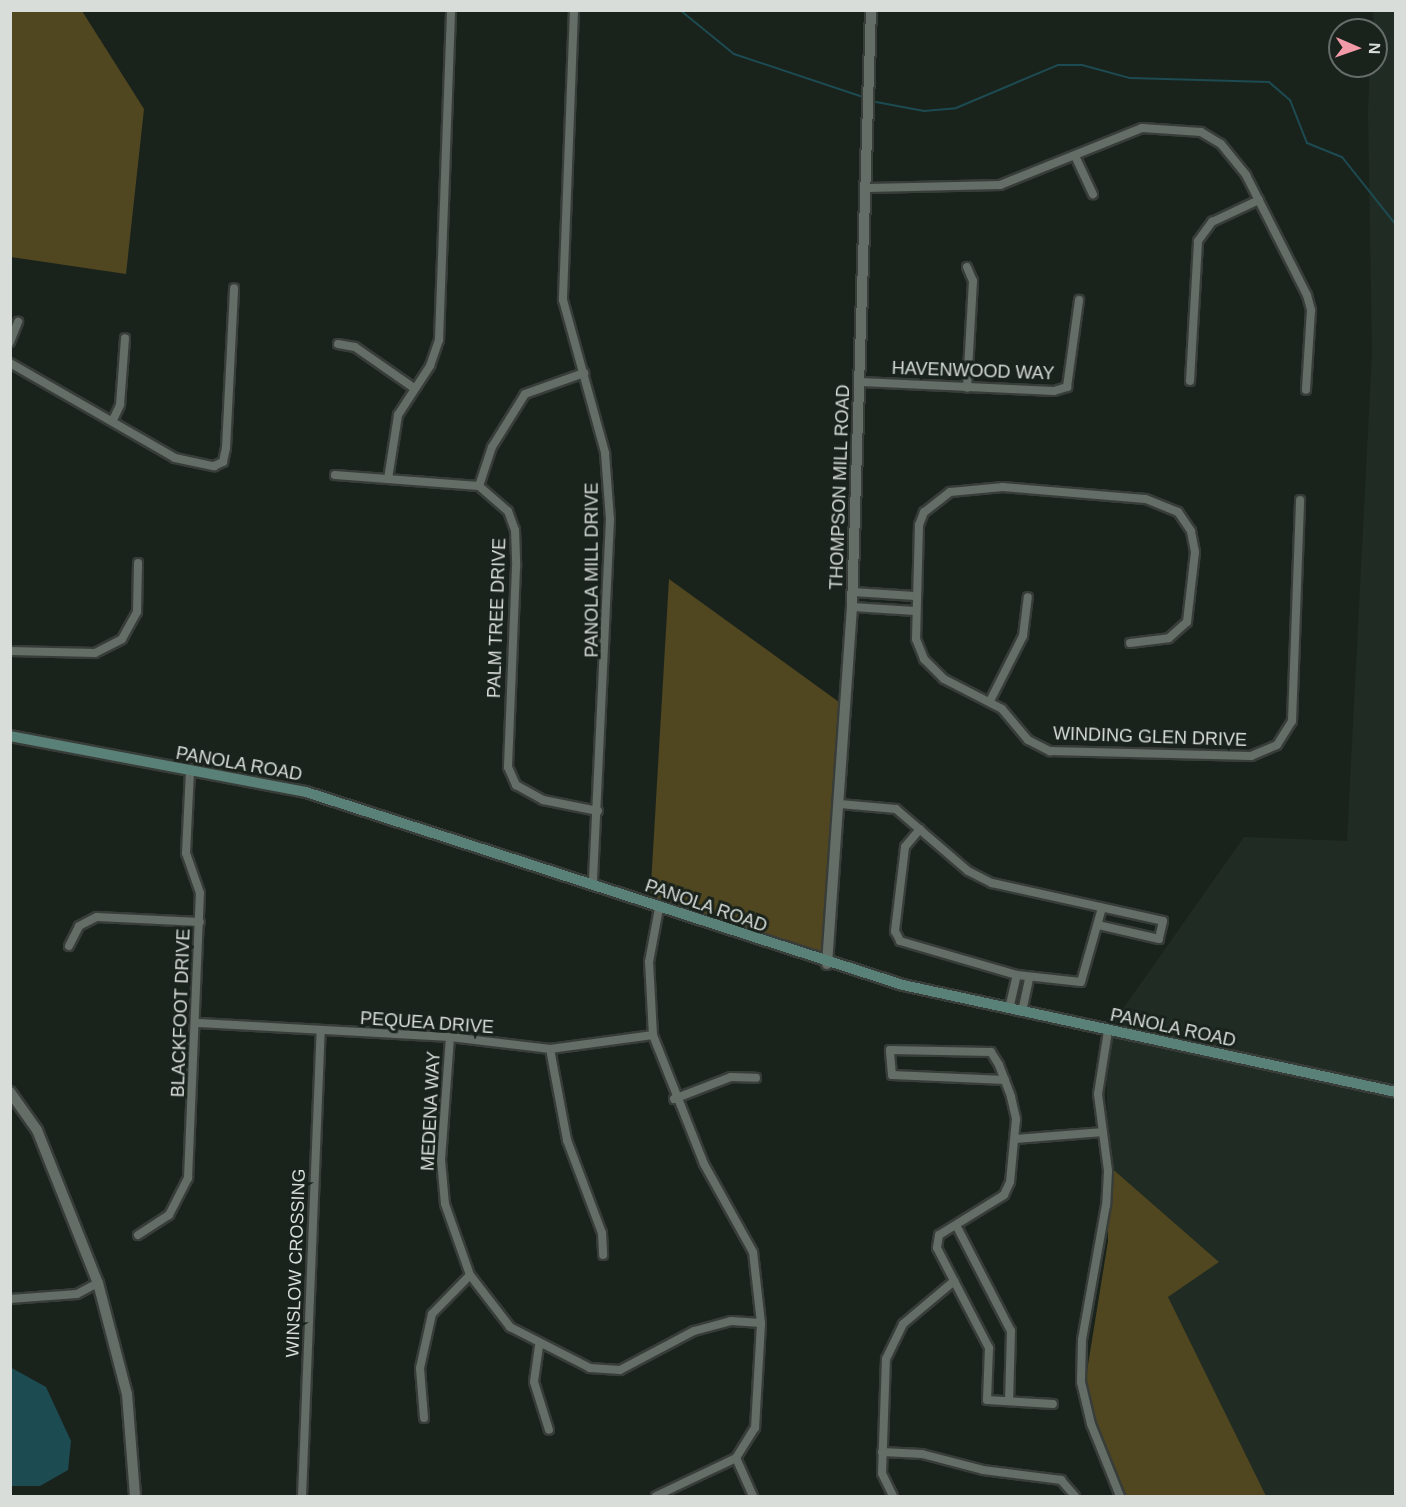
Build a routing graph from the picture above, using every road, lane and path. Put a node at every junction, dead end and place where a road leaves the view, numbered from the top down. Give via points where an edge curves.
1 (451, 10) edge
2 (574, 10) edge
3 (871, 10) edge
4 (1076, 158) junction
5 (868, 188) junction
6 (1094, 194) dead end
7 (1259, 200) junction
8 (967, 267) dead end
9 (234, 288) dead end
10 (1079, 300) dead end
11 (18, 322) dead end
12 (125, 338) dead end
13 (10, 342) edge
14 (338, 344) dead end
15 (10, 363) edge
16 (584, 373) junction
17 (1190, 381) dead end
18 (861, 382) junction
19 (967, 387) junction
20 (414, 388) junction
21 (1306, 390) dead end
22 (113, 420) junction
23 (335, 475) dead end
24 (388, 479) junction
25 (479, 486) junction
26 (1300, 500) dead end
27 (138, 563) dead end
28 (853, 592) junction
29 (915, 596) junction
30 (1028, 597) dead end
31 (852, 607) junction
32 (915, 611) junction
33 (1130, 643) dead end
34 (10, 651) edge
35 (990, 701) junction
36 (10, 736) edge
37 (190, 772) junction
38 (840, 804) junction
39 (598, 811) junction
40 (920, 829) junction
41 (593, 884) junction
42 (659, 908) junction
43 (1102, 908) junction
44 (200, 922) junction
45 (1098, 925) junction
46 (69, 946) dead end
47 (826, 964) junction
48 (1017, 975) junction
49 (1029, 978) junction
50 (1009, 1009) junction
51 (1022, 1012) junction
52 (199, 1023) junction
53 (321, 1031) junction
54 (1108, 1031) junction
55 (653, 1035) junction
56 (450, 1037) junction
57 (550, 1049) junction
58 (756, 1078) dead end
59 (1005, 1080) junction
60 (10, 1092) edge
61 (1395, 1092) edge
62 (674, 1099) junction
63 (1103, 1132) junction
64 (1016, 1139) junction
65 (956, 1225) junction
66 (138, 1236) dead end
67 (603, 1255) dead end
68 (470, 1275) junction
69 (954, 1281) junction
70 (98, 1283) junction
71 (10, 1299) edge
72 (762, 1323) junction
73 (539, 1346) junction
74 (1009, 1401) junction
75 (1053, 1404) dead end
76 (424, 1418) dead end
77 (549, 1431) dead end
78 (882, 1452) junction
79 (736, 1458) junction
80 (135, 1497) edge
81 (302, 1497) edge
82 (656, 1497) edge
83 (753, 1497) edge
84 (893, 1497) edge
85 (1075, 1497) edge
86 (1120, 1497) edge

1 - 20 street via 439,340
2 - 16 street, PANOLA MILL DRIVE via 563,300
3 - 5 street, THOMPSON MILL ROAD
4 - 5 street via 1000,185
4 - 6 street
4 - 7 street via 1142,128 1184,128 1221,144
5 - 18 street, THOMPSON MILL ROAD
7 - 17 street via 1212,222 1198,240
7 - 21 street via 1311,310
8 - 19 street via 973,281
9 - 22 street via 224,462 214,466 181,460
10 - 19 street, HAVENWOOD WAY via 1067,387 1054,391
11 - 13 street
12 - 22 street via 120,405
14 - 20 street via 355,346
15 - 22 street
16 - 25 street via 525,394 492,447
16 - 39 street, PANOLA MILL DRIVE via 605,453 610,519
18 - 19 street, HAVENWOOD WAY
18 - 28 street, THOMPSON MILL ROAD
20 - 24 street via 393,430
23 - 24 street
24 - 25 street
25 - 39 street, PALM TREE DRIVE via 508,511 515,530 508,767 516,785 543,800
26 - 35 street, WINDING GLEN DRIVE via 1294,705 1289,729 1277,745 1251,756 1050,751 1028,740
27 - 34 street via 137,612 122,639 95,653
28 - 29 street
28 - 31 street, THOMPSON MILL ROAD
29 - 32 street, WINDING GLEN DRIVE
29 - 33 street, WINDING GLEN DRIVE via 919,525 932,503 950,492 1003,487 1146,499 1178,512 1191,531 1191,602 1187,622 1169,639
30 - 35 street via 1023,636
31 - 32 street
31 - 38 street, THOMPSON MILL ROAD
32 - 35 street, WINDING GLEN DRIVE via 916,639 924,660 944,679
36 - 37 main road, PANOLA ROAD
37 - 41 main road, PANOLA ROAD via 306,792
37 - 44 street, BLACKFOOT DRIVE via 186,853 200,893
38 - 40 street via 896,808
38 - 47 street, THOMPSON MILL ROAD
39 - 41 street, PANOLA MILL DRIVE
40 - 43 street via 968,871 992,882
40 - 48 street via 905,847 895,931 900,941
41 - 42 main road, PANOLA ROAD
42 - 47 main road, PANOLA ROAD
42 - 55 street via 649,962
43 - 45 street
43 - 45 street via 1163,921 1159,939
44 - 46 street via 97,917 79,926
44 - 52 street, BLACKFOOT DRIVE
45 - 49 street via 1085,980
47 - 50 main road, PANOLA ROAD
48 - 49 street
48 - 50 street
49 - 51 street
50 - 51 main road, PANOLA ROAD
51 - 54 main road, PANOLA ROAD
52 - 53 street, PEQUEA DRIVE
52 - 66 street, BLACKFOOT DRIVE via 186,1190 169,1215
53 - 56 street, PEQUEA DRIVE
53 - 81 street, WINSLOW CROSSING
54 - 61 main road, PANOLA ROAD
54 - 63 street via 1098,1095
55 - 57 street, PEQUEA DRIVE
55 - 62 street
56 - 57 street, PEQUEA DRIVE
56 - 68 street, MEDENA WAY via 444,1193
57 - 67 street via 567,1140 602,1233
58 - 62 street via 731,1077
59 - 59 street via 991,1052 890,1050 892,1075
59 - 64 street via 1016,1119
60 - 70 street via 37,1130
62 - 72 street via 753,1252
63 - 64 street
63 - 86 street via 1106,1205 1082,1340 1081,1382 1090,1424
64 - 65 street via 1004,1195
65 - 69 street via 936,1241
65 - 74 street via 1011,1330
68 - 73 street, MEDENA WAY via 510,1327
68 - 76 street via 432,1314 420,1368
69 - 74 street via 989,1348 987,1400
69 - 78 street via 903,1324 890,1344
70 - 71 street via 77,1294
70 - 80 street via 127,1394
72 - 73 street, MEDENA WAY via 731,1321 694,1331 620,1370 590,1368
72 - 79 street via 760,1412
73 - 77 street via 534,1382
74 - 75 street
78 - 84 street via 882,1473
78 - 85 street via 922,1454 983,1470 1061,1480
79 - 82 street
79 - 83 street

